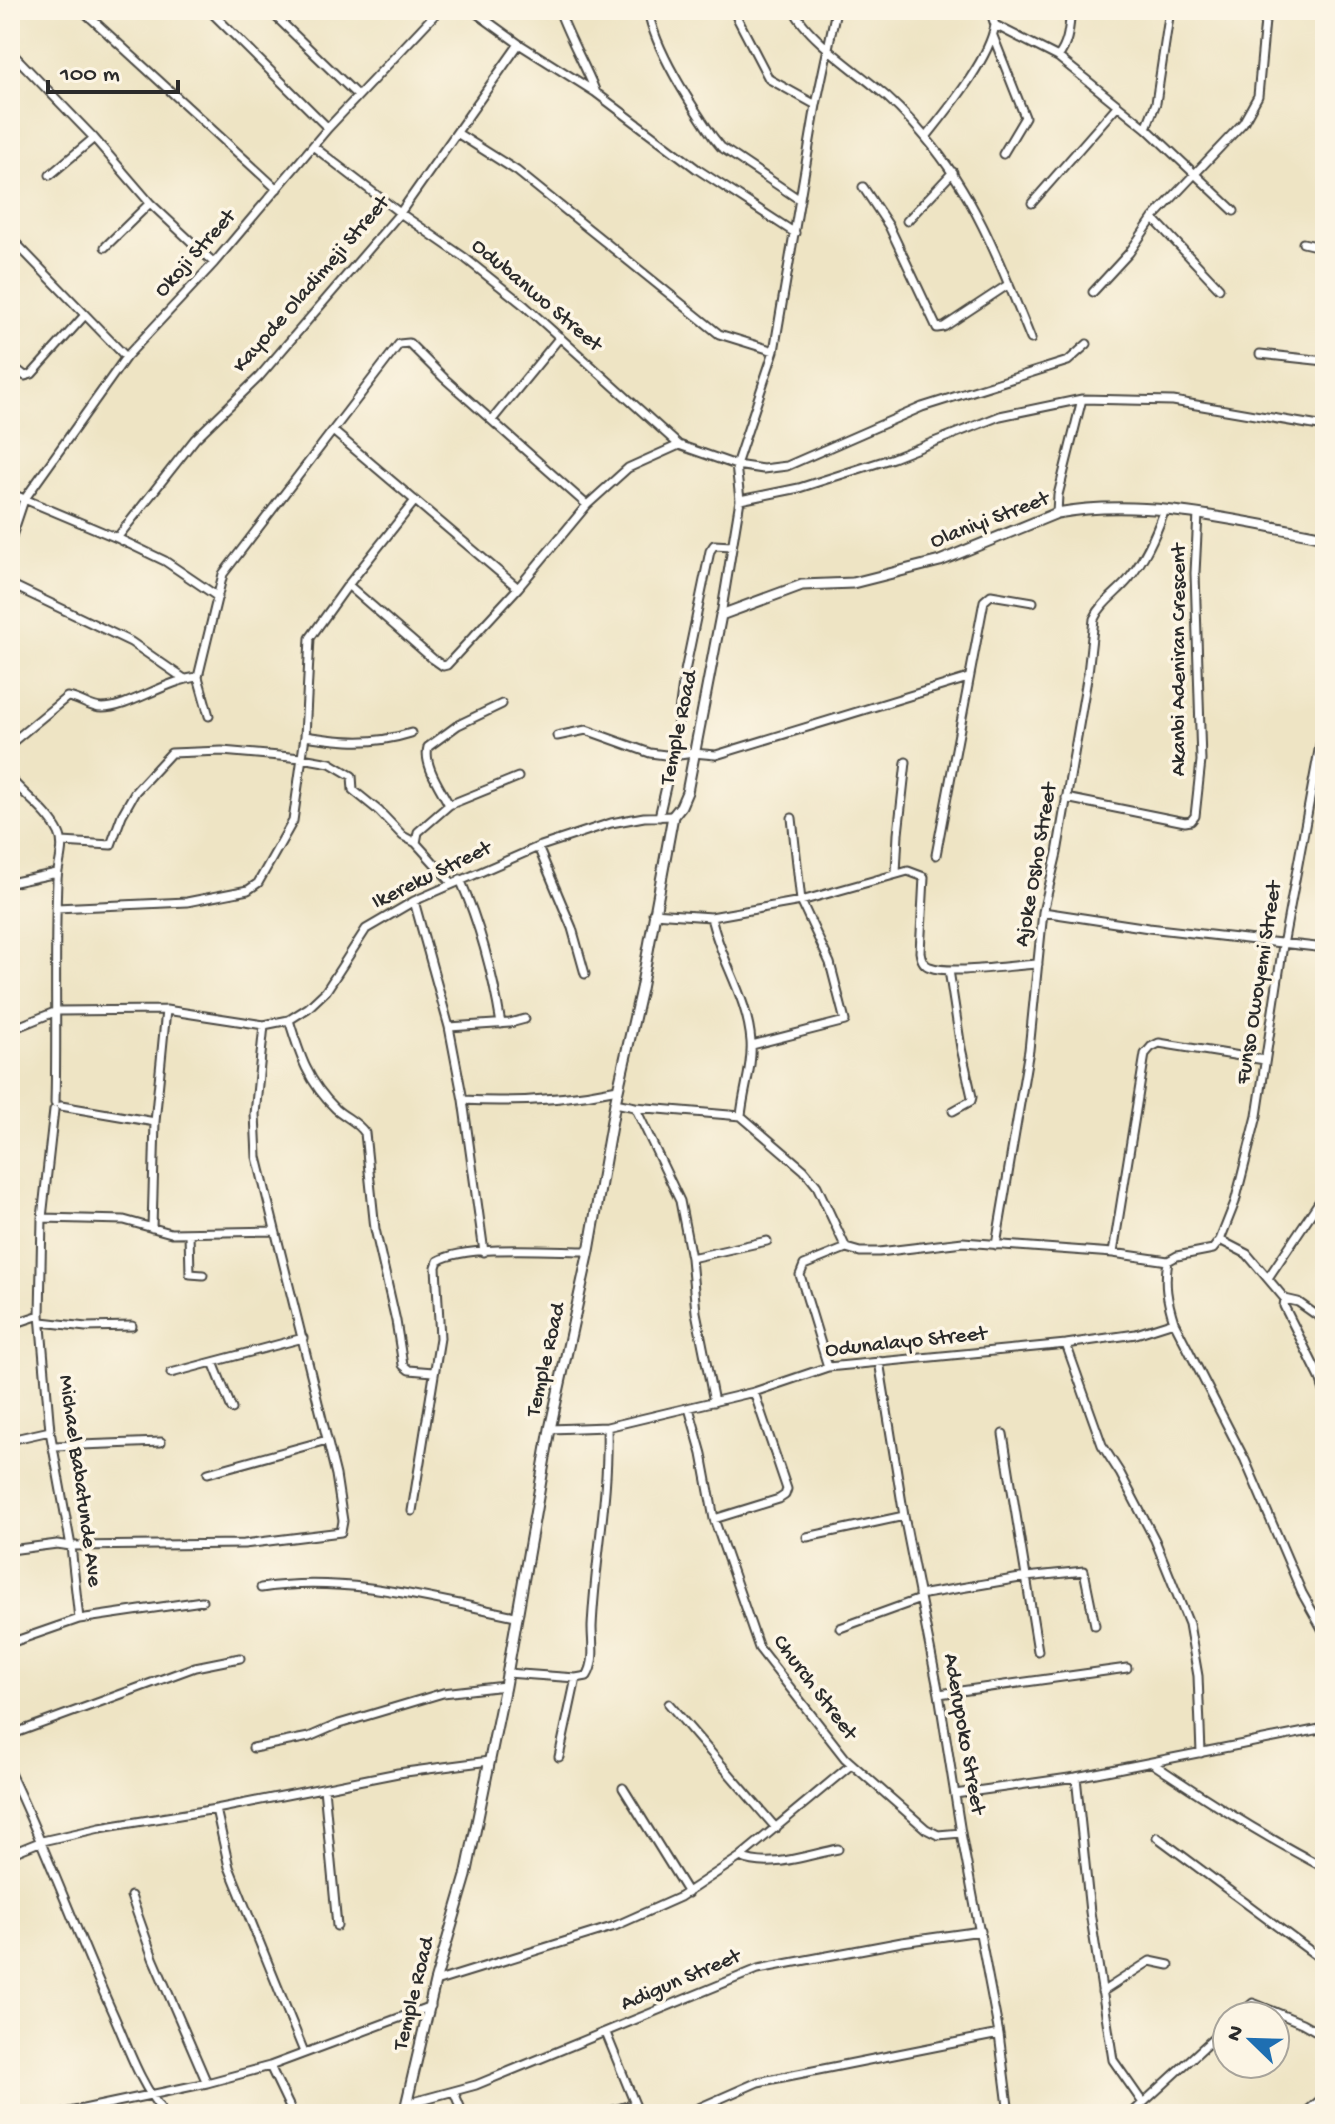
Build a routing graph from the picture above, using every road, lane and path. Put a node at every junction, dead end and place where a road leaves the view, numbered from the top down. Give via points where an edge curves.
1 (82, 10) edge
2 (209, 10) edge
3 (269, 10) edge
4 (439, 10) edge
5 (472, 10) edge
6 (559, 10) edge
7 (648, 10) edge
8 (733, 10) edge
9 (794, 10) edge
10 (836, 10) edge
11 (990, 10) edge
12 (1071, 10) edge
13 (1170, 10) edge
14 (1266, 10) edge
15 (1317, 10) edge
16 (1325, 15) edge
17 (995, 25) junction
18 (993, 36) junction
19 (519, 44) junction
20 (828, 48) junction
21 (10, 51) edge
22 (1058, 57) junction
23 (595, 92) junction
24 (358, 96) junction
25 (816, 105) junction
26 (1117, 106) junction
27 (328, 128) junction
28 (1146, 128) junction
29 (457, 133) junction
30 (926, 137) junction
31 (94, 138) junction
32 (314, 147) junction
33 (1003, 154) dead end
34 (953, 172) junction
35 (1195, 174) junction
36 (50, 175) dead end
37 (863, 187) dead end
38 (277, 189) junction
39 (800, 200) junction
40 (150, 203) junction
41 (1032, 203) dead end
42 (1234, 211) dead end
43 (400, 213) junction
44 (1153, 218) junction
45 (907, 221) dead end
46 (795, 233) junction
47 (10, 237) edge
48 (1303, 243) dead end
49 (105, 247) dead end
50 (1325, 248) edge
51 (214, 263) junction
52 (1009, 284) junction
53 (1219, 288) dead end
54 (1093, 292) dead end
55 (85, 315) junction
56 (560, 337) junction
57 (1031, 339) dead end
58 (1087, 344) dead end
59 (774, 351) junction
60 (1260, 354) dead end
61 (126, 357) junction
62 (1325, 361) edge
63 (10, 364) edge
64 (1082, 399) junction
65 (492, 420) junction
66 (1325, 427) edge
67 (333, 431) junction
68 (679, 445) junction
69 (736, 468) junction
70 (10, 493) edge
71 (740, 498) junction
72 (24, 500) junction
73 (414, 502) junction
74 (587, 505) junction
75 (1164, 512) junction
76 (1057, 513) junction
77 (1198, 514) junction
78 (1325, 537) edge
79 (117, 538) junction
80 (10, 542) edge
81 (732, 546) junction
82 (10, 584) edge
83 (348, 585) junction
84 (518, 588) junction
85 (218, 597) junction
86 (1033, 602) dead end
87 (721, 615) junction
88 (198, 677) junction
89 (183, 678) junction
90 (968, 678) junction
91 (502, 704) dead end
92 (209, 716) dead end
93 (1325, 718) edge
94 (411, 733) dead end
95 (557, 736) dead end
96 (10, 744) edge
97 (303, 748) junction
98 (693, 753) junction
99 (673, 756) junction
100 (906, 762) dead end
101 (518, 777) dead end
102 (10, 778) edge
103 (1066, 798) junction
104 (449, 805) junction
105 (673, 816) junction
106 (659, 817) junction
107 (792, 818) dead end
108 (62, 842) junction
109 (416, 843) junction
110 (538, 847) junction
111 (936, 855) dead end
112 (57, 873) junction
113 (896, 873) junction
114 (460, 879) junction
115 (10, 883) edge
116 (452, 883) junction
117 (414, 901) junction
118 (801, 901) junction
119 (56, 908) junction
120 (1043, 912) junction
121 (653, 913) junction
122 (711, 917) junction
123 (1283, 945) junction
124 (1325, 948) edge
125 (1038, 964) junction
126 (949, 970) junction
127 (585, 974) dead end
128 (166, 1010) junction
129 (57, 1011) junction
130 (525, 1019) dead end
131 (289, 1020) junction
132 (501, 1024) junction
133 (264, 1025) junction
134 (449, 1027) junction
135 (10, 1030) edge
136 (752, 1045) junction
137 (1265, 1060) junction
138 (618, 1089) junction
139 (463, 1100) junction
140 (615, 1103) junction
141 (57, 1106) junction
142 (635, 1107) junction
143 (953, 1111) dead end
144 (741, 1116) junction
145 (155, 1122) junction
146 (1324, 1196) edge
147 (42, 1218) junction
148 (152, 1228) junction
149 (275, 1231) junction
150 (189, 1233) junction
151 (1220, 1240) junction
152 (767, 1241) dead end
153 (996, 1245) junction
154 (846, 1248) junction
155 (589, 1251) junction
156 (484, 1252) junction
157 (1113, 1253) junction
158 (691, 1258) junction
159 (1168, 1261) junction
160 (203, 1275) dead end
161 (1268, 1278) junction
162 (1285, 1299) junction
163 (41, 1319) junction
164 (1325, 1321) edge
165 (1174, 1322) junction
166 (10, 1325) edge
167 (132, 1326) dead end
168 (303, 1338) junction
169 (1066, 1344) junction
170 (879, 1361) junction
171 (213, 1362) junction
172 (828, 1367) junction
173 (433, 1372) junction
174 (171, 1373) dead end
175 (754, 1392) junction
176 (1325, 1394) edge
177 (714, 1402) junction
178 (689, 1408) junction
179 (232, 1409) dead end
180 (607, 1427) junction
181 (550, 1429) junction
182 (50, 1431) junction
183 (1003, 1434) dead end
184 (10, 1440) edge
185 (327, 1440) junction
186 (161, 1442) dead end
187 (54, 1446) junction
188 (208, 1473) dead end
189 (412, 1511) dead end
190 (904, 1516) junction
191 (714, 1519) junction
192 (807, 1537) dead end
193 (71, 1546) junction
194 (10, 1550) edge
195 (1026, 1577) junction
196 (261, 1588) dead end
197 (920, 1597) junction
198 (202, 1601) dead end
199 (516, 1616) junction
200 (79, 1619) junction
201 (1095, 1625) dead end
202 (840, 1628) dead end
203 (1325, 1634) edge
204 (10, 1643) edge
205 (1038, 1651) dead end
206 (240, 1658) dead end
207 (1127, 1668) dead end
208 (507, 1673) junction
209 (576, 1678) junction
210 (505, 1686) junction
211 (939, 1694) junction
212 (669, 1704) dead end
213 (1325, 1728) edge
214 (10, 1735) edge
215 (253, 1748) dead end
216 (1201, 1753) junction
217 (559, 1757) dead end
218 (489, 1761) junction
219 (1152, 1763) junction
220 (852, 1764) junction
221 (10, 1773) edge
222 (1076, 1777) junction
223 (324, 1788) junction
224 (623, 1788) dead end
225 (955, 1794) junction
226 (216, 1809) junction
227 (776, 1828) junction
228 (961, 1833) junction
229 (1157, 1837) dead end
230 (42, 1841) junction
231 (838, 1849) dead end
232 (10, 1854) edge
233 (740, 1857) junction
234 (1325, 1868) edge
235 (688, 1893) junction
236 (131, 1896) dead end
237 (337, 1926) dead end
238 (981, 1931) junction
239 (1325, 1962) edge
240 (1169, 1965) dead end
241 (435, 1982) junction
242 (1102, 1992) junction
243 (431, 2006) junction
244 (1291, 2019) edge
245 (606, 2033) junction
246 (999, 2034) junction
247 (1325, 2036) edge
248 (1211, 2041) edge
249 (304, 2052) junction
250 (270, 2066) junction
251 (207, 2083) junction
252 (454, 2092) junction
253 (149, 2095) junction
254 (1325, 2096) edge
255 (10, 2102) edge
256 (1143, 2103) junction
257 (635, 2104) junction
258 (405, 2109) edge
259 (16, 2114) edge
260 (60, 2114) edge
261 (165, 2114) edge
262 (293, 2114) edge
263 (463, 2114) edge
264 (599, 2114) edge
265 (639, 2114) edge
266 (685, 2114) edge
267 (1009, 2114) edge
268 (1131, 2114) edge
269 (1304, 2114) edge

1 - 38 street
2 - 27 street
3 - 24 street
4 - 24 street, Okoji Street
5 - 19 street
6 - 23 street
7 - 39 street via 680,82 721,147
8 - 25 street via 769,79
9 - 20 street
10 - 20 street
11 - 17 street
12 - 22 street via 1069,34
13 - 28 street via 1156,103
14 - 35 street via 1258,96 1243,123
15 - 16 street
17 - 18 street
17 - 22 street
18 - 30 street via 961,92
18 - 33 street via 1025,117
19 - 23 street
19 - 29 street, Kayode Oladimeji Street
20 - 25 street
20 - 30 street via 877,87
21 - 31 street
22 - 26 street
23 - 46 street via 697,169
24 - 27 street, Okoji Street
25 - 39 street
26 - 28 street
26 - 41 street
27 - 32 street, Okoji Street
28 - 35 street
29 - 43 street, Kayode Oladimeji Street
29 - 59 street via 517,171 719,334
30 - 34 street
31 - 36 street
31 - 40 street
32 - 38 street, Okoji Street
32 - 43 street, Odubanwo Street
34 - 45 street
34 - 52 street
35 - 42 street
35 - 44 street
37 - 52 street via 889,226 937,328
38 - 51 street, Okoji Street
39 - 46 street
40 - 49 street
40 - 51 street
43 - 56 street, Odubanwo Street via 465,258
43 - 79 street, Kayode Oladimeji Street via 259,377 195,439
44 - 53 street
44 - 54 street
46 - 59 street
47 - 55 street
48 - 50 street
51 - 61 street, Okoji Street
52 - 57 street
55 - 61 street
55 - 63 street via 32,374 25,376
56 - 65 street
56 - 68 street, Odubanwo Street
58 - 69 street, Odubanwo Street via 1068,361 922,407 787,466
59 - 69 street
60 - 62 street
61 - 72 street, Okoji Street
64 - 66 street via 1173,401
64 - 71 street via 1000,416 799,488
64 - 76 street
65 - 67 street via 404,342
65 - 74 street
67 - 73 street
67 - 85 street via 223,574
68 - 69 street, Odubanwo Street
68 - 74 street via 628,468
69 - 71 street
70 - 72 street
71 - 81 street
72 - 79 street
72 - 80 street, Okoji Street
73 - 83 street
73 - 84 street
74 - 84 street
75 - 76 street, Olaniyi Street via 1094,508
75 - 77 street, Olaniyi Street
75 - 103 street, Ajoke Osho Street via 1145,556 1094,619
76 - 87 street, Olaniyi Street via 940,561 853,583 802,585
77 - 78 street, Olaniyi Street
77 - 103 street, Akanbi Adeniran Crescent via 1201,761 1195,816 1185,822
79 - 85 street via 165,561
81 - 87 street
81 - 99 street via 714,545 710,551
82 - 89 street via 131,642
83 - 84 street via 443,666
83 - 97 street via 310,638
85 - 88 street
86 - 90 street via 987,597
87 - 98 street, Temple Road
88 - 89 street
88 - 92 street
89 - 96 street via 110,707 92,707 67,697
90 - 98 street via 716,755
90 - 111 street
91 - 104 street via 428,747 426,757
93 - 123 street, Funso Owoyemi Street
94 - 97 street via 383,741
95 - 99 street via 586,730
97 - 108 street via 171,753 135,792 111,845
97 - 109 street via 352,776 353,790
97 - 119 street via 293,821 266,872 248,890 187,902
98 - 99 street
98 - 105 street, Temple Road via 687,792
99 - 106 street
100 - 113 street
101 - 104 street
102 - 108 street
103 - 120 street, Ajoke Osho Street
104 - 109 street via 418,832
105 - 106 street, Ikereku Street
105 - 121 street, Temple Road
106 - 110 street, Ikereku Street via 611,823
107 - 118 street
108 - 112 street, Michael Babatunde Ave
109 - 116 street
110 - 114 street, Ikereku Street
110 - 127 street
112 - 115 street
112 - 119 street, Michael Babatunde Ave
113 - 118 street
113 - 126 street via 924,877 922,961
114 - 116 street, Ikereku Street
114 - 132 street via 488,961
116 - 117 street, Ikereku Street
117 - 131 street, Ikereku Street via 366,929 326,991
117 - 134 street
118 - 122 street
118 - 136 street via 830,963 845,1021
119 - 129 street, Michael Babatunde Ave
120 - 123 street
120 - 125 street, Ajoke Osho Street
121 - 122 street
121 - 138 street, Temple Road
122 - 136 street
123 - 124 street
123 - 137 street, Funso Owoyemi Street
125 - 126 street
125 - 153 street, Ajoke Osho Street
126 - 143 street via 972,1097
128 - 129 street, Ikereku Street
128 - 133 street, Ikereku Street
128 - 145 street
129 - 135 street, Ikereku Street
129 - 141 street, Michael Babatunde Ave
130 - 132 street
131 - 133 street, Ikereku Street
131 - 173 street via 308,1076 365,1133 375,1229 403,1365
132 - 134 street
133 - 149 street via 255,1114 257,1157
134 - 139 street
136 - 144 street
137 - 151 street, Funso Owoyemi Street via 1245,1164
137 - 157 street via 1159,1043 1145,1054
138 - 139 street via 514,1103
138 - 140 street, Temple Road
139 - 156 street
140 - 142 street
140 - 155 street, Temple Road
141 - 145 street
141 - 147 street, Michael Babatunde Ave
142 - 144 street
142 - 158 street via 680,1201
144 - 154 street via 817,1186
145 - 148 street
146 - 161 street
147 - 148 street via 124,1220
147 - 163 street, Michael Babatunde Ave
148 - 150 street
149 - 150 street
149 - 168 street
150 - 160 street via 190,1274
151 - 159 street, Funso Owoyemi Street via 1213,1249
151 - 161 street via 1247,1254
152 - 158 street
153 - 154 street via 963,1242 860,1252
153 - 157 street
154 - 172 street via 804,1265 800,1275
155 - 156 street
155 - 181 street, Temple Road
156 - 173 street via 438,1261 440,1338
157 - 159 street
158 - 177 street
159 - 165 street via 1165,1281
161 - 162 street
162 - 164 street
162 - 176 street
163 - 166 street
163 - 167 street via 86,1327
163 - 182 street, Michael Babatunde Ave
165 - 169 street, Odunalayo Street via 1136,1334
165 - 203 street
168 - 171 street
168 - 185 street
169 - 170 street, Odunalayo Street
169 - 216 street via 1102,1445 1155,1540 1189,1624 1198,1676
170 - 172 street, Odunalayo Street
170 - 190 street, Aderupoko Street
171 - 174 street
171 - 179 street
172 - 175 street, Odunalayo Street
173 - 189 street
175 - 177 street, Odunalayo Street
175 - 191 street via 787,1489 779,1499
177 - 178 street, Odunalayo Street
178 - 180 street, Odunalayo Street
178 - 191 street, Church Street
180 - 181 street, Odunalayo Street
180 - 209 street via 609,1474 592,1667 587,1676
181 - 199 street, Temple Road
182 - 184 street
182 - 187 street, Michael Babatunde Ave
183 - 195 street
185 - 188 street
185 - 193 street via 343,1529 339,1534 244,1544
186 - 187 street
187 - 193 street, Michael Babatunde Ave
190 - 192 street
190 - 197 street, Aderupoko Street
191 - 220 street, Church Street via 759,1648
193 - 194 street
193 - 200 street, Michael Babatunde Ave
195 - 197 street
195 - 201 street via 1084,1571
195 - 205 street
196 - 199 street via 349,1584
197 - 202 street
197 - 211 street, Aderupoko Street
198 - 200 street
199 - 208 street, Temple Road
200 - 204 street
206 - 214 street via 195,1667
207 - 211 street
208 - 209 street
208 - 210 street, Temple Road
209 - 217 street
210 - 215 street via 443,1693 309,1737
210 - 218 street, Temple Road
211 - 225 street, Aderupoko Street
212 - 227 street
213 - 216 street
216 - 219 street
218 - 223 street
218 - 241 street, Temple Road via 466,1876
219 - 222 street
219 - 234 street
220 - 227 street
220 - 228 street, Church Street via 926,1829 938,1835
221 - 230 street
222 - 225 street
222 - 242 street
223 - 226 street
223 - 237 street
224 - 235 street
225 - 228 street, Aderupoko Street
226 - 230 street
226 - 249 street via 229,1867
227 - 233 street
228 - 238 street, Aderupoko Street
229 - 239 street
230 - 232 street
230 - 253 street
231 - 233 street via 766,1863
233 - 235 street
235 - 241 street via 615,1926
236 - 251 street
238 - 245 street, Adigun Street via 758,1969
238 - 246 street, Aderupoko Street
240 - 242 street via 1150,1961
241 - 243 street, Temple Road
242 - 256 street via 1113,2060
243 - 249 street
243 - 258 street, Temple Road
244 - 247 street
245 - 252 street, Adigun Street
245 - 257 street
246 - 266 street via 758,2082
246 - 267 street, Aderupoko Street
248 - 256 street
249 - 250 street
250 - 251 street
250 - 262 street
251 - 253 street
252 - 258 street, Adigun Street
252 - 263 street
253 - 260 street
253 - 261 street
254 - 269 street
255 - 259 street
256 - 268 street
257 - 264 street
257 - 265 street

